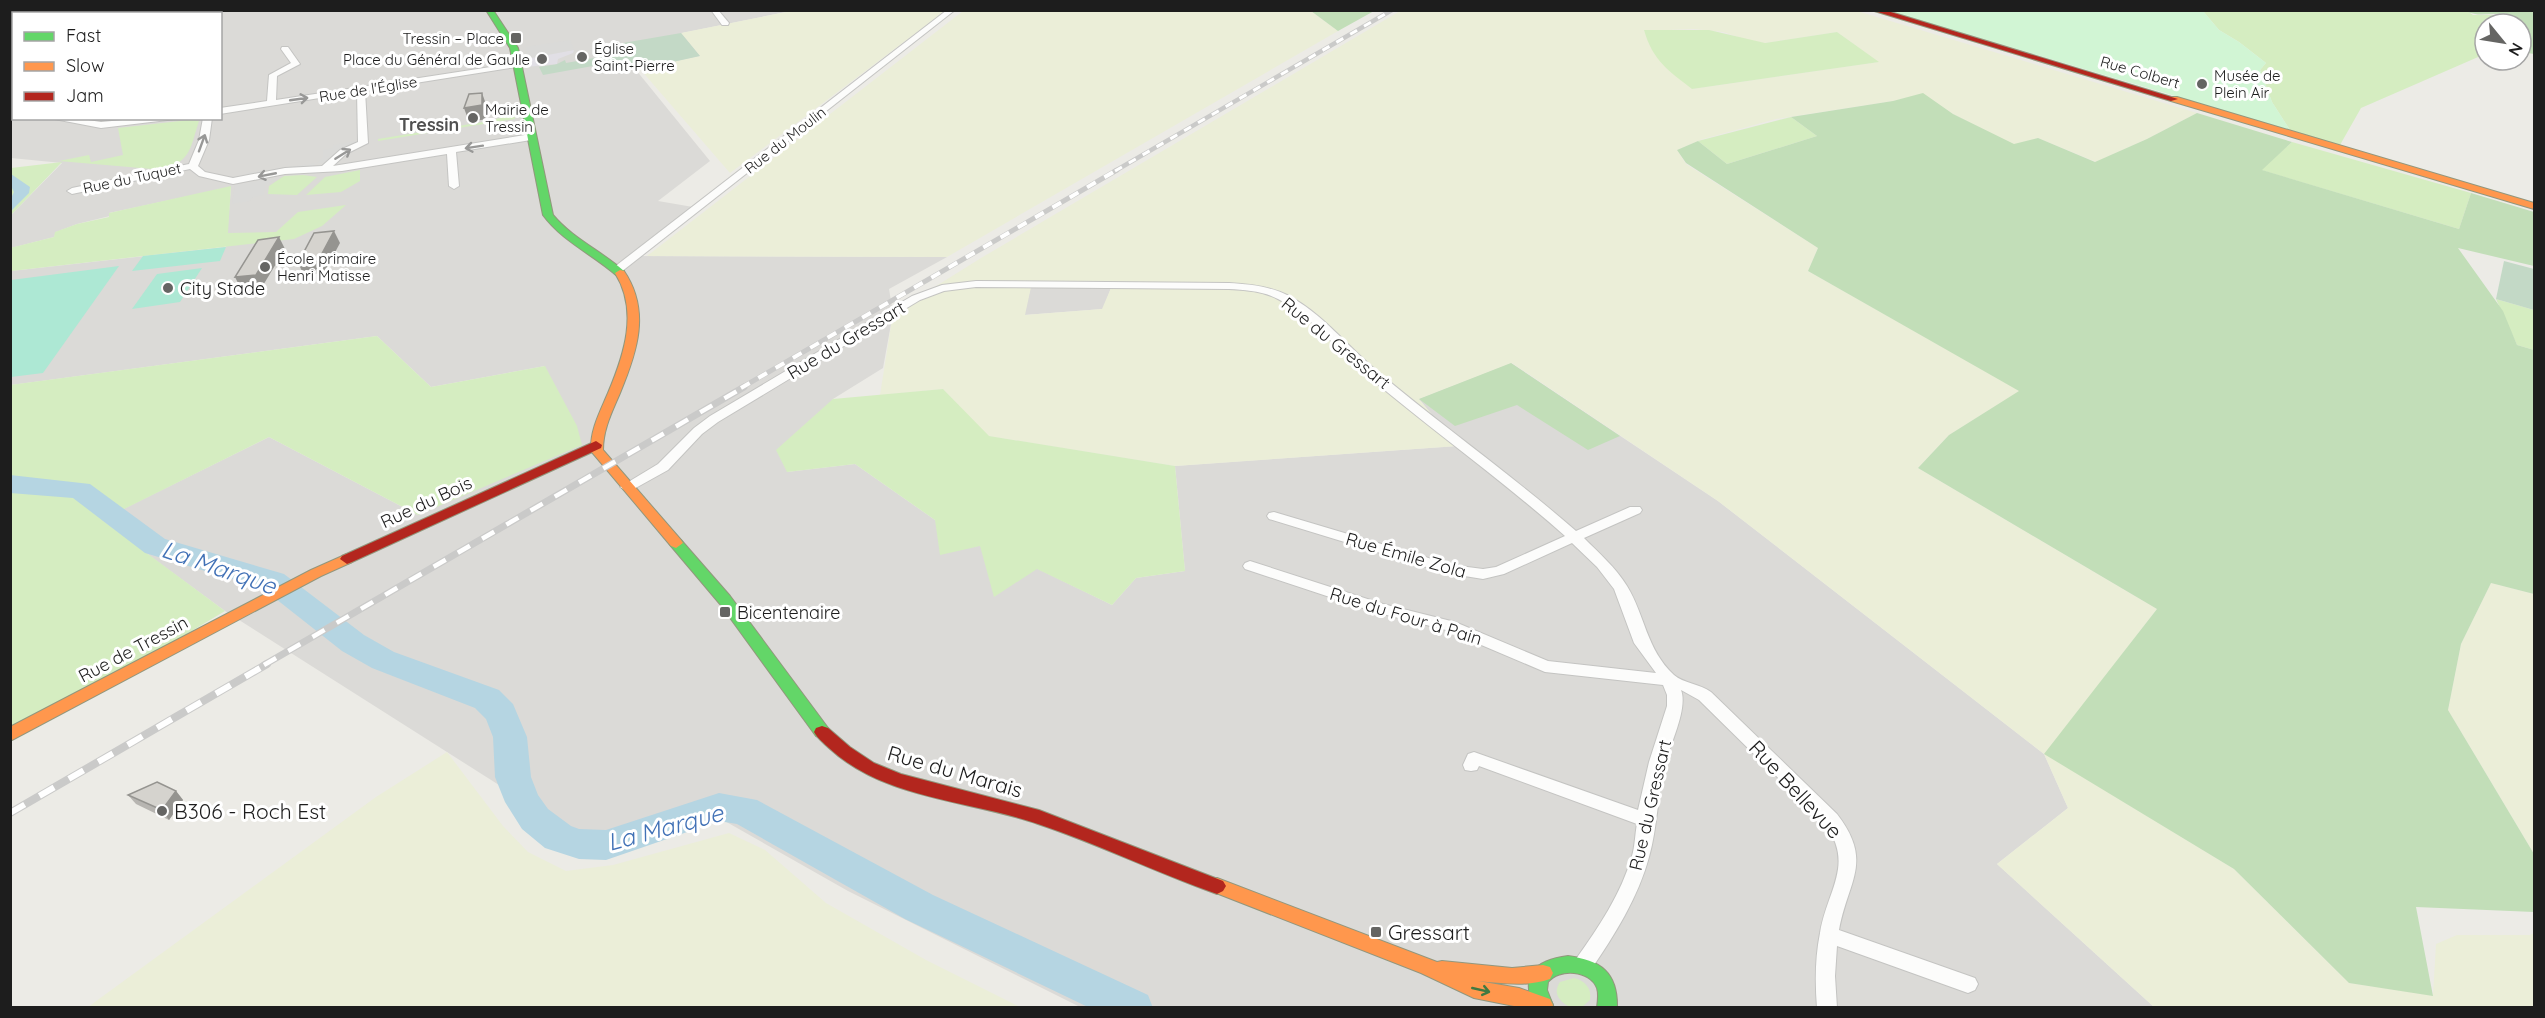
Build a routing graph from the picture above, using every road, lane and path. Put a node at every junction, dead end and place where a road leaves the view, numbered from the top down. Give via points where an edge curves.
1 (489, 10) edge
2 (714, 10) edge
3 (952, 10) edge
4 (1874, 10) edge
5 (725, 23) dead end
6 (285, 49) dead end
7 (516, 63) junction
8 (361, 90) junction
9 (271, 103) junction
10 (222, 111) edge
11 (67, 120) edge
12 (157, 120) edge
13 (208, 120) edge
14 (531, 137) junction
15 (451, 150) junction
16 (193, 166) junction
17 (325, 168) junction
18 (454, 186) dead end
19 (72, 191) dead end
20 (2535, 206) edge
21 (617, 270) junction
22 (596, 445) junction
23 (627, 487) junction
24 (1635, 510) dead end
25 (1274, 516) dead end
26 (1574, 537) junction
27 (1250, 566) dead end
28 (273, 595) joint
29 (1669, 680) junction
30 (10, 735) edge
31 (1471, 765) dead end
32 (1646, 820) junction
33 (1829, 935) junction
34 (1583, 965) junction
35 (1428, 967) junction
36 (1543, 973) junction
37 (1968, 984) dead end
38 (1610, 1004) edge
39 (1544, 1006) edge
40 (1827, 1008) edge

1 - 7 street via 512,43
2 - 5 street
3 - 21 street, Rue du Moulin
4 - 20 street, Rue Colbert
6 - 9 street via 296,64 273,75
7 - 8 street, Rue de l'Église
7 - 14 street
9 -> 8 street, Rue de l'Église
17 -> 8 street via 343,152 363,143
9 - 10 street, Rue de l'Église
11 - 12 street via 101,125
16 -> 13 street, Rue du Tuquet
14 -> 15 street, Rue du Tuquet
14 - 21 street via 550,219
15 - 17 street, Rue du Tuquet
15 - 18 street
17 -> 16 street, Rue du Tuquet via 227,181 198,172
16 - 19 street, Rue du Tuquet
21 - 22 street via 632,294 632,332 624,369
22 - 23 street, Rue du Marais via 601,458
22 - 28 street, Rue du Bois
23 - 26 street, Rue du Gressart via 663,467 714,419 934,290 976,284 1242,287 1268,291 1292,303
23 - 35 street, Rue du Marais via 725,600 817,726 856,761 902,781 1038,817
24 - 26 street, Rue Émile Zola
25 - 26 street, Rue Émile Zola via 1473,574 1498,571
26 - 29 street, Rue du Gressart via 1616,580 1637,634
27 - 29 street, Rue du Four à Pain via 1450,626 1545,666
28 - 30 street, Rue de Tressin
29 - 32 street, Rue du Gressart via 1676,706 1657,762
29 - 33 street, Rue Bellevue via 1697,690 1715,703 1840,829 1849,849 1850,868
31 - 32 street via 1474,758
32 - 34 street, Rue du Gressart via 1641,855 1630,886 1610,926
33 - 37 street
33 - 40 street, Rue Bellevue
34 - 36 street, Rue du Marais via 1558,963
34 - 38 street via 1603,981
35 - 36 street, Rue du Marais via 1512,976
35 -> 39 street, Rue du Marais via 1474,989
36 - 39 street via 1538,990

